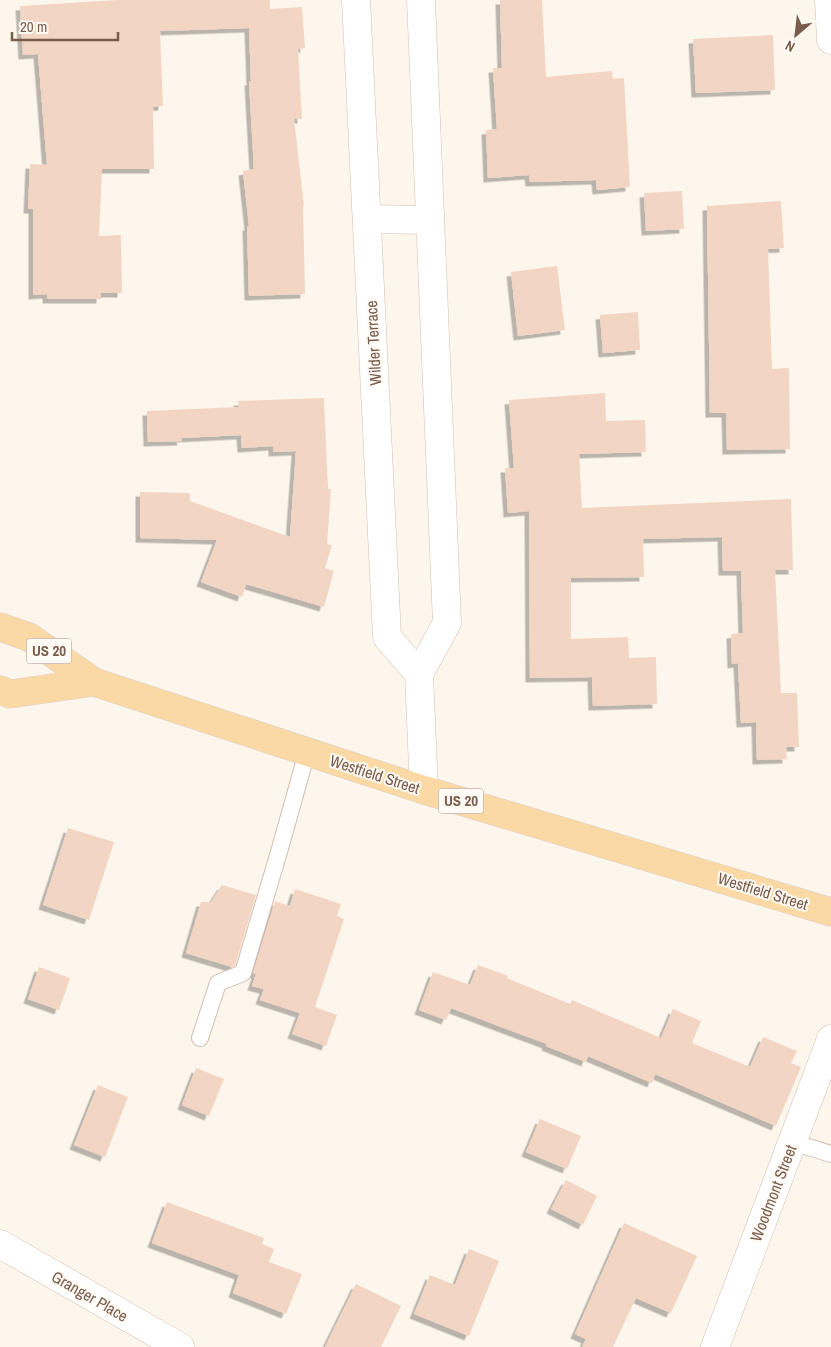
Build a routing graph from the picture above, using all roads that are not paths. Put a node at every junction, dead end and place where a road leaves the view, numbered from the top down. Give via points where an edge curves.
1 (356, 0) edge
2 (421, 0) edge
3 (829, 0) edge
4 (831, 40) edge
5 (367, 219) junction
6 (430, 220) junction
7 (0, 627) edge
8 (420, 674) junction
9 (94, 682) junction
10 (0, 690) edge
11 (306, 752) junction
12 (424, 790) junction
13 (831, 912) edge
14 (200, 1038) dead end
15 (831, 1039) edge
16 (792, 1142) junction
17 (831, 1154) edge
18 (0, 1244) edge
19 (180, 1347) edge
20 (715, 1347) edge

1 - 5 street, Wilder Terrace
2 - 6 street
3 - 4 street
5 - 6 street
5 - 8 street, Wilder Terrace via 387,637
6 - 8 street via 447,622
7 - 9 main road, Westfield Street / US 20 via 28,637
8 - 12 street
9 - 10 main road, Westfield Street / US 20 via 10,694
9 - 11 main road, Westfield Street / US 20
11 - 12 main road, Westfield Street / US 20
11 - 14 lane via 244,973 218,983
12 - 13 main road, Westfield Street / US 20
15 - 16 street, Woodmont Street
16 - 17 lane
16 - 20 street, Woodmont Street
18 - 19 street, Granger Place

